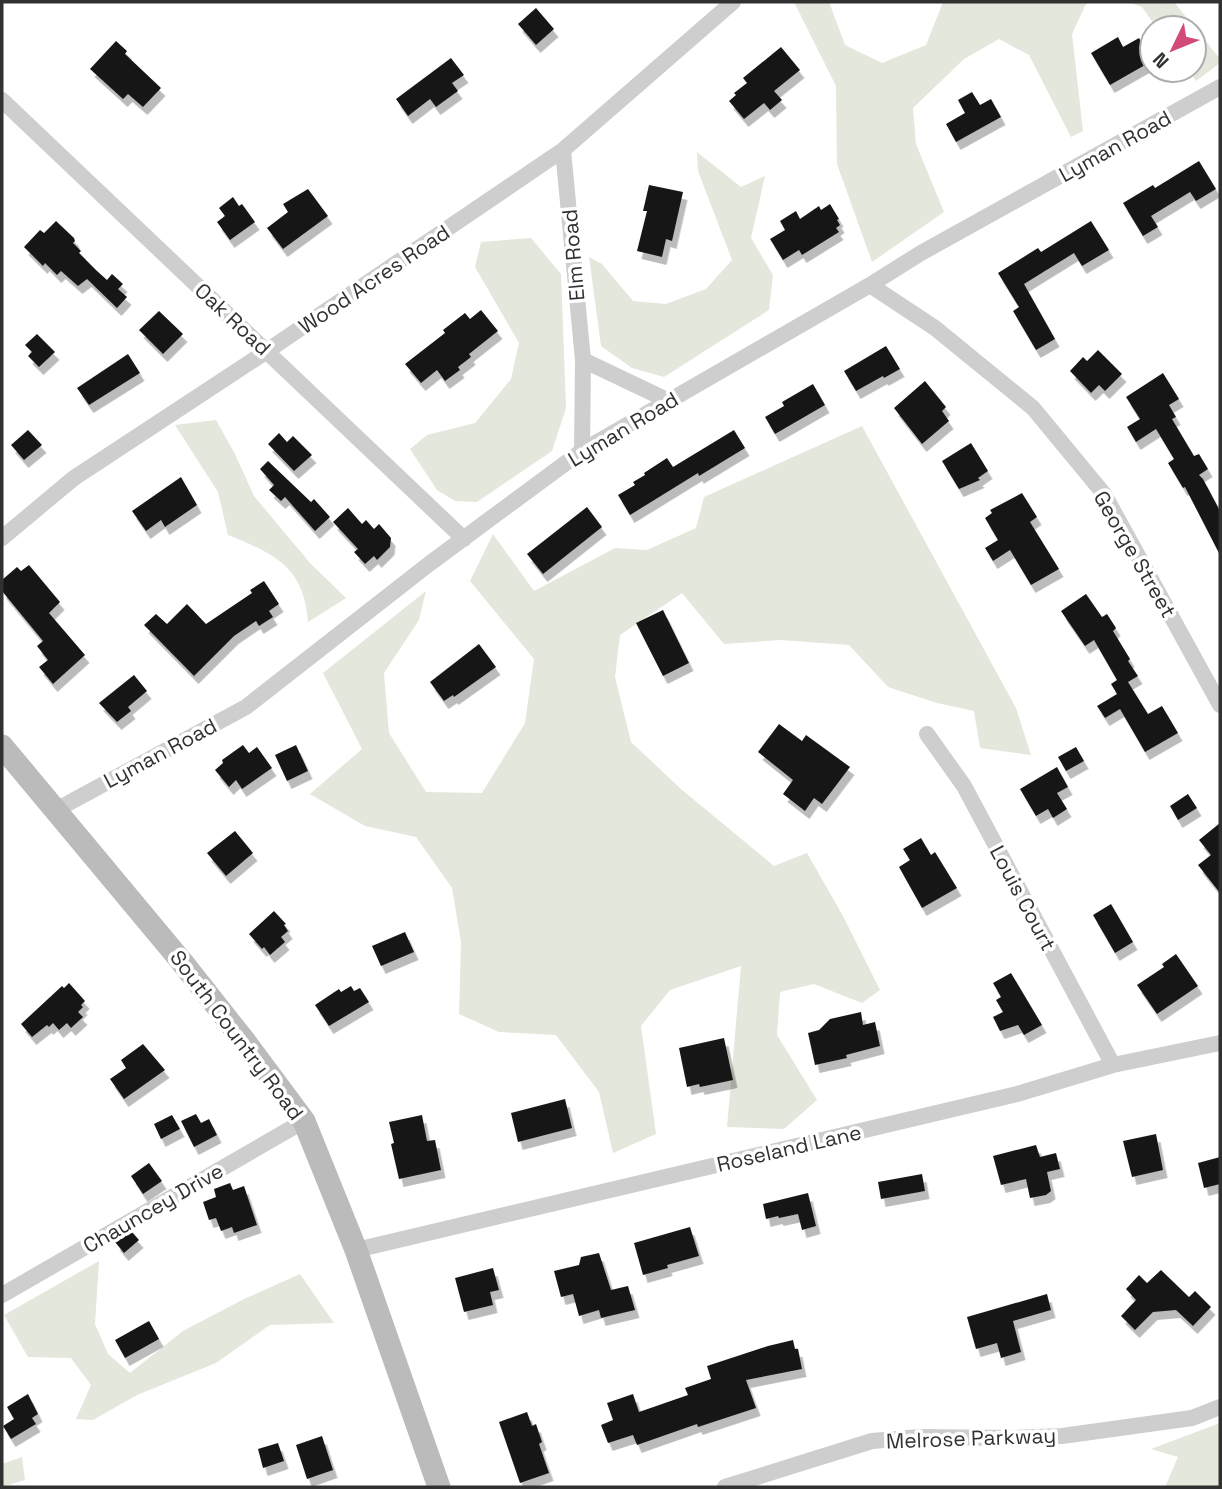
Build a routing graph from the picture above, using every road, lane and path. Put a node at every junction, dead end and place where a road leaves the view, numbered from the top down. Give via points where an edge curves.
1 (733, 2) edge
2 (1220, 88) edge
3 (2, 100) edge
4 (563, 150) junction
5 (870, 285) junction
6 (267, 351) junction
7 (583, 360) junction
8 (669, 401) junction
9 (582, 451) junction
10 (2, 538) edge
11 (464, 539) junction
12 (1220, 705) edge
13 (927, 734) dead end
14 (2, 746) edge
15 (54, 811) junction
16 (1220, 1043) edge
17 (1112, 1065) junction
18 (304, 1121) junction
19 (356, 1250) junction
20 (2, 1295) edge
21 (1220, 1407) edge
22 (439, 1487) edge
23 (725, 1487) edge

1 - 4 street, Wood Acres Road
2 - 5 street, Lyman Road
3 - 6 street, Oak Road
4 - 6 street, Wood Acres Road
4 - 7 street, Elm Road
5 - 8 street, Lyman Road
5 - 12 street, George Street via 935,328 1033,408 1104,494
6 - 10 street, Wood Acres Road via 74,478
6 - 11 street, Oak Road
7 - 8 street
7 - 9 street, Elm Road
8 - 9 street, Lyman Road
9 - 11 street, Lyman Road
11 - 15 street, Lyman Road via 246,707
13 - 17 street, Louis Court via 964,786
14 - 15 main road, South Country Road
15 - 18 main road, South Country Road via 182,962
16 - 17 street, Roseland Lane
17 - 19 street, Roseland Lane via 1017,1094
18 - 19 main road, South Country Road
18 - 20 street, Chauncey Drive
19 - 22 main road, South Country Road
21 - 23 street, Melrose Parkway via 1192,1418 1062,1436 872,1441

